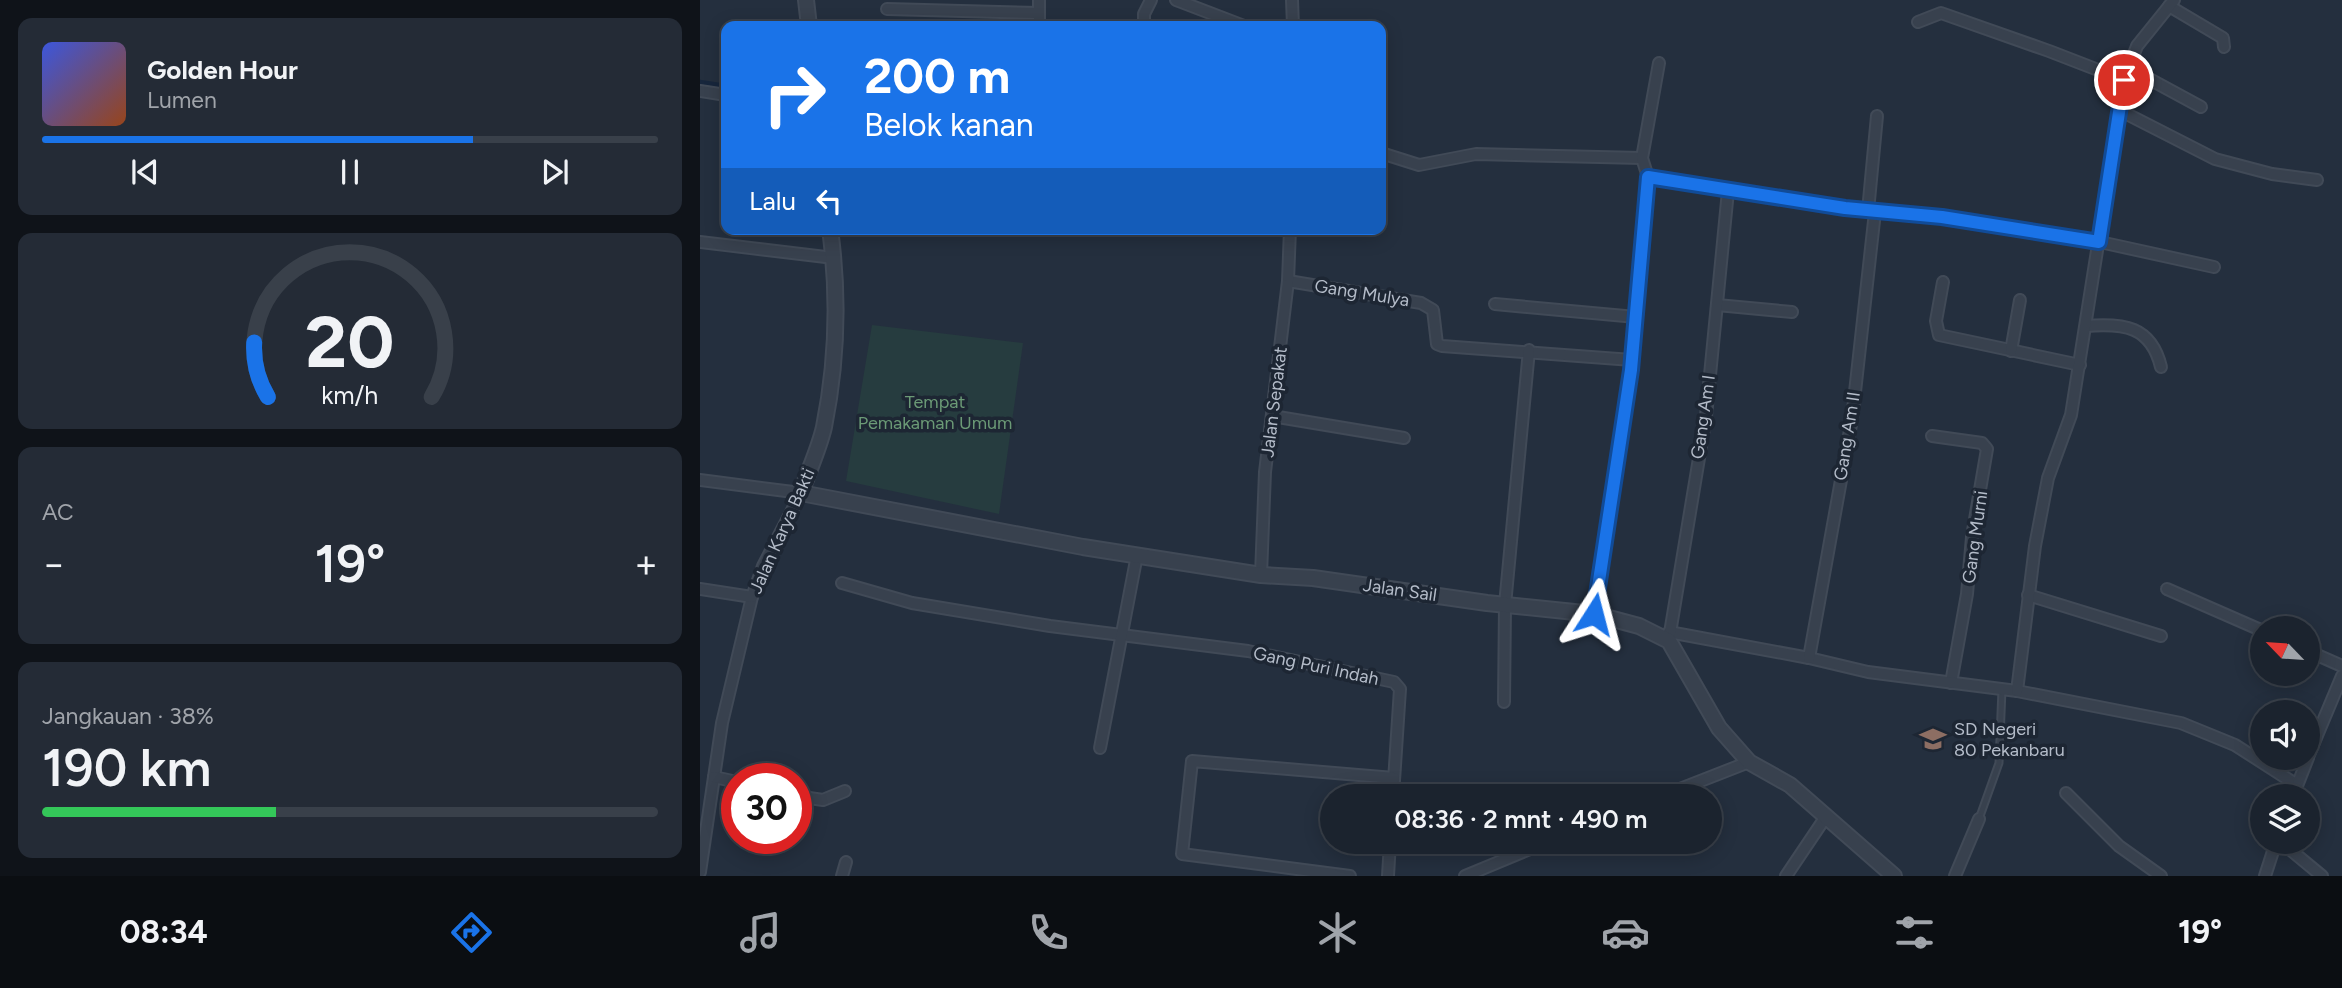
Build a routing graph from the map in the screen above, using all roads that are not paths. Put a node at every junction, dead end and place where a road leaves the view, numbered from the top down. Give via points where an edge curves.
1 (806, 0) edge
2 (1040, 0) edge
3 (1152, 0) edge
4 (1176, 0) edge
5 (1292, 0) edge
6 (2172, 3) edge
7 (887, 9) dead end
8 (1039, 13) junction
9 (808, 21) edge
10 (1039, 21) edge
11 (1144, 21) edge
12 (1231, 21) edge
13 (1293, 21) edge
14 (1918, 22) dead end
15 (2224, 47) dead end
16 (1659, 63) dead end
17 (2129, 68) junction
18 (2124, 80) junction
19 (700, 91) edge
20 (721, 93) edge
21 (2201, 107) dead end
22 (2119, 110) junction
23 (1877, 116) dead end
24 (1386, 154) edge
25 (1642, 158) junction
26 (1648, 177) junction
27 (2318, 180) dead end
28 (1728, 191) junction
29 (1872, 212) junction
30 (831, 235) edge
31 (1290, 235) edge
32 (700, 242) edge
33 (2099, 242) junction
34 (834, 258) junction
35 (2214, 267) dead end
36 (1288, 281) junction
37 (1944, 282) dead end
38 (2020, 300) dead end
39 (1495, 304) dead end
40 (1717, 305) junction
41 (1791, 312) dead end
42 (1636, 317) junction
43 (2086, 326) junction
44 (1529, 350) junction
45 (2011, 351) junction
46 (1632, 360) junction
47 (2080, 365) junction
48 (2161, 367) dead end
49 (1272, 416) junction
50 (1932, 436) dead end
51 (1404, 438) dead end
52 (700, 480) edge
53 (801, 493) junction
54 (1137, 555) junction
55 (1261, 575) junction
56 (842, 583) dead end
57 (2167, 589) dead end
58 (700, 590) edge
59 (2028, 596) junction
60 (752, 597) junction
61 (1505, 605) junction
62 (1594, 614) junction
63 (2250, 625) edge
64 (1122, 633) junction
65 (2161, 636) dead end
66 (1669, 637) junction
67 (2320, 656) edge
68 (1809, 658) junction
69 (2342, 666) edge
70 (2342, 676) edge
71 (1951, 682) junction
72 (2002, 689) junction
73 (2017, 691) junction
74 (1504, 702) dead end
75 (2320, 729) edge
76 (1100, 748) dead end
77 (1749, 762) junction
78 (714, 777) junction
79 (1394, 778) junction
80 (721, 779) edge
81 (1394, 784) edge
82 (1693, 784) edge
83 (2295, 784) edge
84 (845, 791) dead end
85 (2066, 793) dead end
86 (812, 798) edge
87 (1825, 818) junction
88 (1979, 819) joint
89 (1389, 854) edge
90 (1516, 854) edge
91 (2274, 854) edge
92 (2294, 854) edge
93 (846, 862) dead end
94 (700, 867) edge
95 (1463, 875) edge
96 (842, 876) edge
97 (1350, 876) edge
98 (1388, 876) edge
99 (1786, 876) edge
100 (1894, 876) edge
101 (1955, 876) edge
102 (2161, 876) edge
103 (2265, 876) edge
104 (2322, 876) edge

1 - 9 street
2 - 8 street
3 - 11 street
4 - 12 street
5 - 13 street
6 - 15 street via 2223,38
6 - 17 street via 2137,46
7 - 8 street
8 - 10 street
14 - 18 street via 1941,13
16 - 25 street
17 - 18 street
17 - 21 street
18 - 22 street
19 - 20 street
22 - 27 street via 2215,159
22 - 33 street
23 - 29 street, Gang Am II
24 - 25 street via 1419,164 1476,154
25 - 26 street
26 - 28 street
26 - 42 street
28 - 29 street
28 - 40 street, Gang Am I
29 - 33 street via 1942,217
29 - 68 street, Gang Am II via 1852,419
30 - 34 street, Jalan Karya Bakti
31 - 36 street, Jalan Sepakat
32 - 34 street
33 - 35 street
33 - 43 street
34 - 53 street, Jalan Karya Bakti via 833,366 823,430
36 - 44 street, Gang Mulya via 1421,303 1433,310 1435,337 1442,346
36 - 49 street, Jalan Sepakat
37 - 45 street via 1936,321 1940,335
38 - 45 street
39 - 42 street
40 - 41 street
40 - 66 street, Gang Am I via 1706,416
42 - 46 street
43 - 47 street
43 - 48 street via 2141,332 2152,341
44 - 46 street, Gang Mulya
44 - 61 street
45 - 47 street
46 - 62 street
47 - 59 street via 2071,415 2048,478
49 - 51 street
49 - 55 street, Jalan Sepakat
50 - 71 street, Gang Murni via 1982,443 1987,449
52 - 53 street
53 - 54 street, Jalan Sail
53 - 60 street, Jalan Karya Bakti
54 - 55 street, Jalan Sail
54 - 64 street
55 - 61 street, Jalan Sail
56 - 64 street via 912,603
57 - 63 street
58 - 60 street
59 - 65 street
59 - 73 street
60 - 78 street, Jalan Karya Bakti
61 - 62 street, Jalan Sail
61 - 74 street
62 - 66 street, Jalan Sail
64 - 76 street
64 - 79 street, Gang Puri Indah via 1248,651 1395,682 1400,689
66 - 68 street
66 - 77 street via 1719,728
67 - 69 street
68 - 71 street via 1868,672
70 - 75 street
71 - 72 street
72 - 73 street
72 - 88 lane via 1999,763
73 - 83 street via 2181,723 2235,745
77 - 82 street
77 - 87 street via 1790,785
78 - 80 street
78 - 94 street, Jalan Karya Bakti
79 - 81 street, Gang Puri Indah
79 - 97 street via 1192,761 1182,854
84 - 86 street via 823,800
85 - 102 street via 2119,846
87 - 99 street
87 - 100 street
88 - 101 street
89 - 98 street
90 - 95 street
91 - 103 street
92 - 104 street
93 - 96 street

